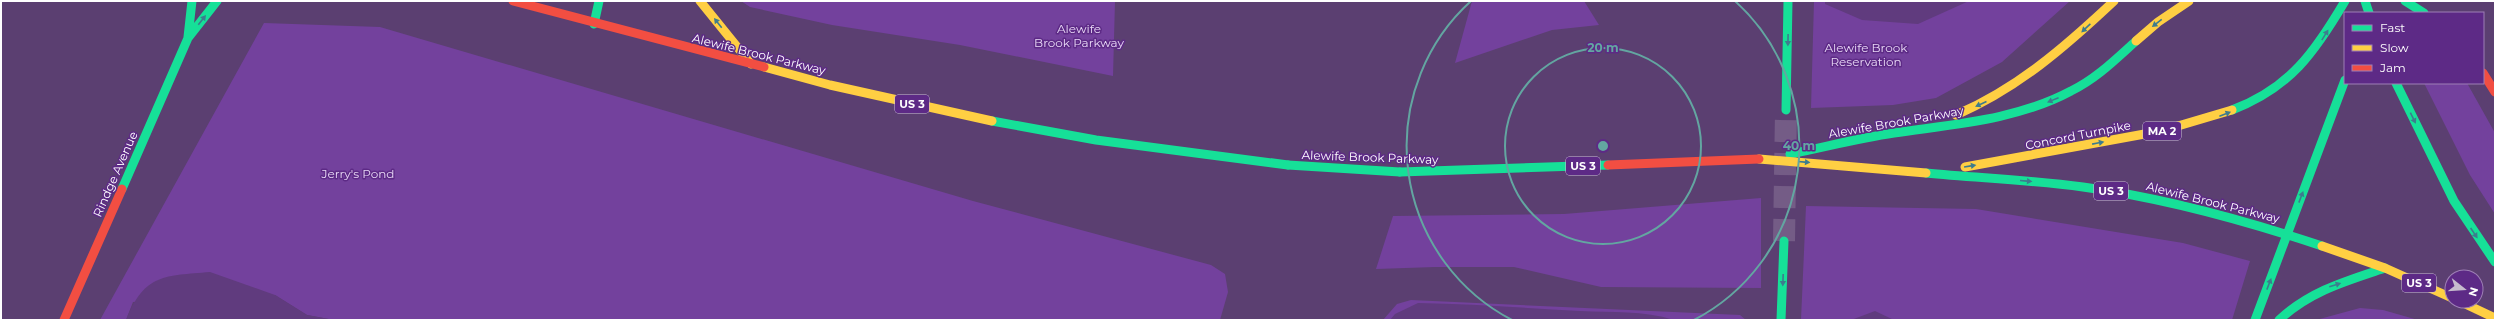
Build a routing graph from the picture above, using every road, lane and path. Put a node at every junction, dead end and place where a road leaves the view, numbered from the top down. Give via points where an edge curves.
1 (192, 1) edge
2 (217, 1) edge
3 (513, 1) edge
4 (554, 1) edge
5 (599, 1) edge
6 (700, 1) edge
7 (1788, 1) edge
8 (2114, 1) edge
9 (2189, 1) edge
10 (2345, 1) edge
11 (2358, 1) edge
12 (2364, 1) edge
13 (2405, 1) edge
14 (551, 12) junction
15 (2358, 12) edge
16 (2369, 12) edge
17 (2422, 12) edge
18 (594, 24) junction
19 (188, 38) junction
20 (750, 64) junction
21 (2484, 75) edge
22 (2344, 83) edge
23 (2396, 84) edge
24 (2495, 92) edge
25 (1786, 110) tunnel mouth
26 (1891, 133) junction
27 (1765, 159) junction
28 (1932, 172) junction
29 (2287, 234) junction
30 (1784, 241) tunnel mouth
31 (2495, 262) edge
32 (2385, 268) junction
33 (2444, 294) edge
34 (2475, 309) edge
35 (2495, 318) edge
36 (64, 320) edge
37 (1781, 320) edge
38 (2255, 320) edge
39 (2279, 320) edge

1 - 19 main road, Rindge Avenue
19 -> 2 main road, Rindge Avenue
3 - 14 main road, Alewife Brook Parkway / US 3
4 - 14 main road
5 - 18 main road
20 -> 6 main road
7 -> 25 main road
8 -> 26 main road via 2054,57 2005,92 1951,116
9 -> 26 main road, Alewife Brook Parkway / US 3 via 2154,24 2093,78 2059,98 2005,115
28 -> 10 main road, Concord Turnpike / MA 2 via 2138,136 2195,124 2230,112 2262,96 2300,67 2321,40
11 - 15 main road
12 - 16 main road
13 - 17 main road
14 - 18 main road, Alewife Brook Parkway / US 3
18 - 20 main road, Alewife Brook Parkway / US 3
19 - 36 main road, Rindge Avenue
20 - 27 main road, Alewife Brook Parkway / US 3, bridge via 880,97 1050,133 1288,165 1400,172
21 - 24 main road
29 -> 22 main road
23 -> 31 main road via 2454,201
26 - 27 main road, Alewife Brook Parkway / US 3
27 -> 28 main road, Alewife Brook Parkway / US 3
28 -> 29 main road, Alewife Brook Parkway / US 3 via 2102,190 2190,207
29 - 32 main road, Alewife Brook Parkway / US 3
38 -> 29 main road
30 -> 37 main road
32 - 33 main road, Alewife Brook Parkway / US 3
39 -> 32 main road via 2294,305 2318,290
34 - 35 main road

